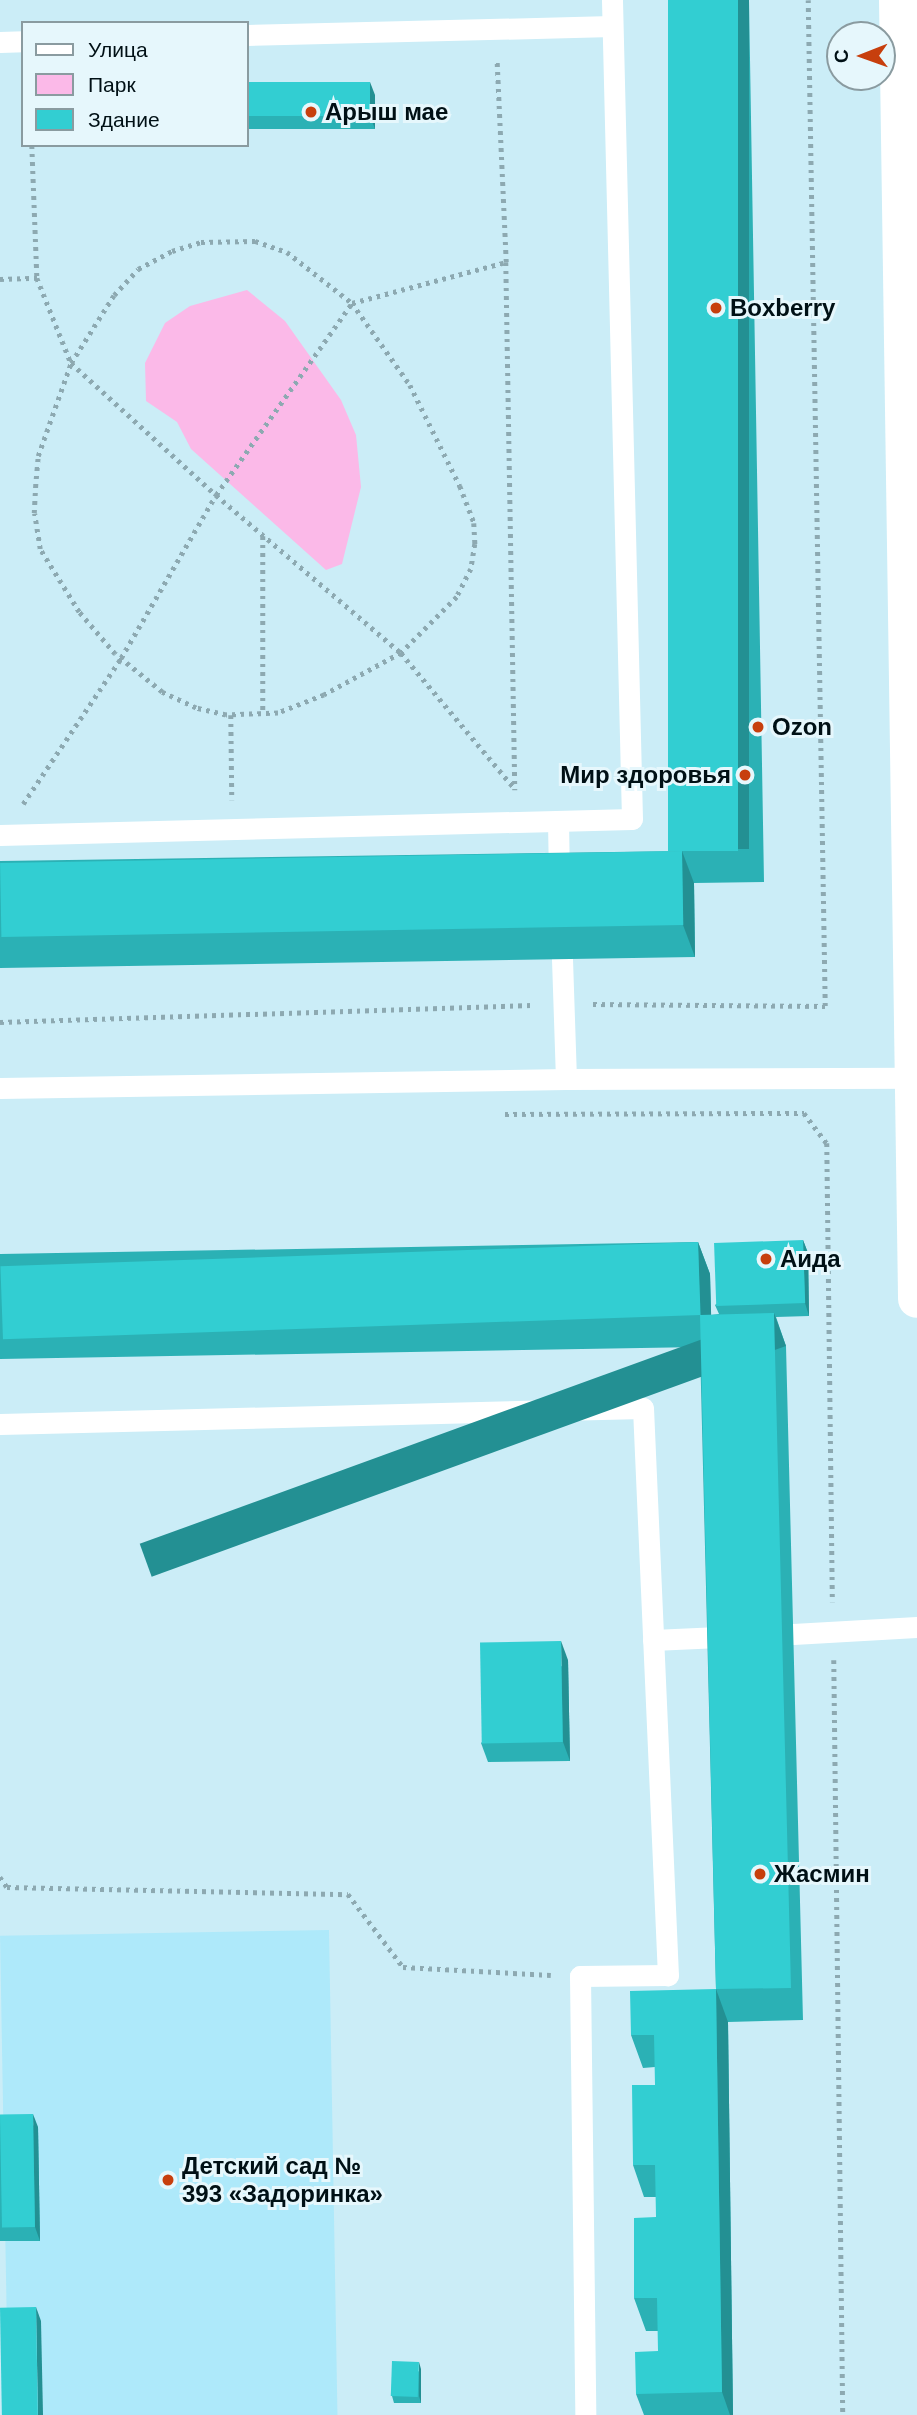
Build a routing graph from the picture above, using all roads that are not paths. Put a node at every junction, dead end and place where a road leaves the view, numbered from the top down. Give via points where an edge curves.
1 (612, 0) edge
2 (898, 0) edge
3 (612, 26) junction
4 (248, 35) edge
5 (21, 41) edge
6 (0, 42) edge
7 (558, 821) junction
8 (1, 835) edge
9 (559, 885) edge
10 (562, 959) edge
11 (916, 1078) edge
12 (566, 1079) junction
13 (0, 1088) edge
14 (917, 1299) edge
15 (0, 1424) edge
16 (917, 1627) edge
17 (793, 1634) dead end
18 (719, 1637) edge
19 (653, 1640) junction
20 (585, 2415) edge

1 - 3 lane
2 - 11 main road
3 - 4 lane
3 - 7 lane via 632,819
5 - 6 lane
7 - 8 lane
7 - 9 lane
10 - 12 lane
11 - 12 lane
11 - 14 main road
12 - 13 lane
15 - 19 lane via 643,1408
16 - 17 lane
18 - 19 lane
19 - 20 lane via 668,1975 580,1976

